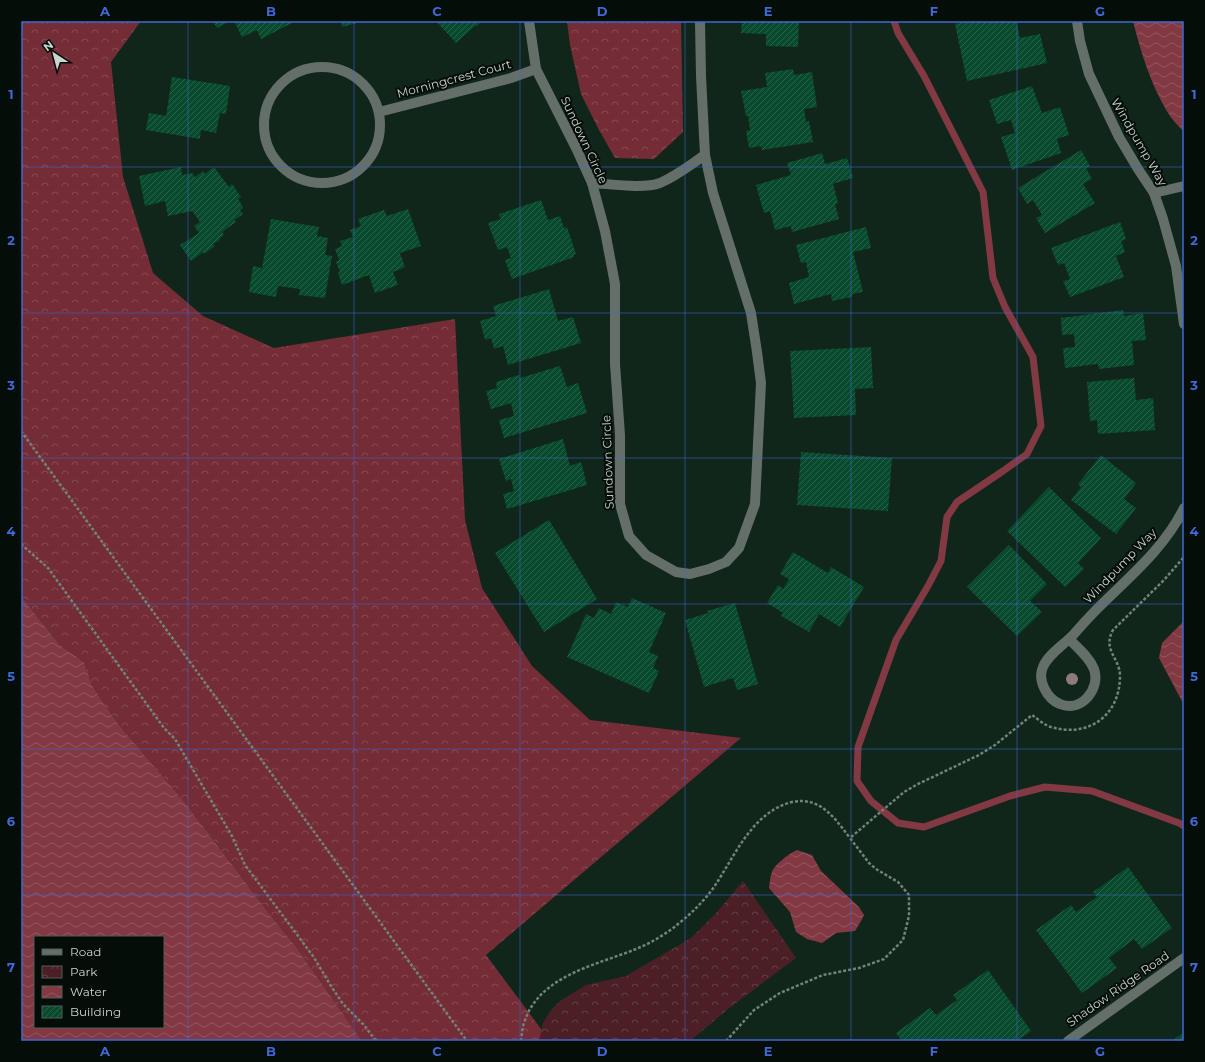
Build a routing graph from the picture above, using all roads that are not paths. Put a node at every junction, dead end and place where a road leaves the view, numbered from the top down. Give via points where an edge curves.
1 (529, 21) edge
2 (700, 21) edge
3 (1077, 21) edge
4 (536, 69) junction
5 (379, 112) junction
6 (705, 155) junction
7 (592, 183) junction
8 (1184, 186) edge
9 (1154, 193) junction
10 (1184, 324) edge
11 (1184, 508) edge
12 (1069, 639) junction
13 (1184, 958) edge
14 (1068, 1041) edge

1 - 4 street, Sundown Circle
2 - 6 street, Sundown Circle
3 - 9 street, Windpump Way via 1089,74 1119,137
4 - 5 street, Morningcrest Court via 511,78
4 - 7 street, Sundown Circle
5 - 5 street via 373,96 362,82 347,72 330,67 313,68 296,73 274,93 264,119 264,134 269,148 285,171 299,179 315,183 332,183 348,178 362,169 372,156 381,127
6 - 7 street via 675,176 658,183 640,186
6 - 7 street, Sundown Circle via 713,193 751,313 761,383 755,504 740,548 726,562 690,574 676,572 646,555 629,536 620,504 615,284 605,231
8 - 9 street
9 - 10 street, Windpump Way via 1176,266
11 - 12 street, Windpump Way via 1163,543
12 - 12 street, Windpump Way via 1087,657 1094,669 1096,683 1087,698 1068,706 1061,705 1048,695 1041,673 1048,659
13 - 14 street, Shadow Ridge Road

